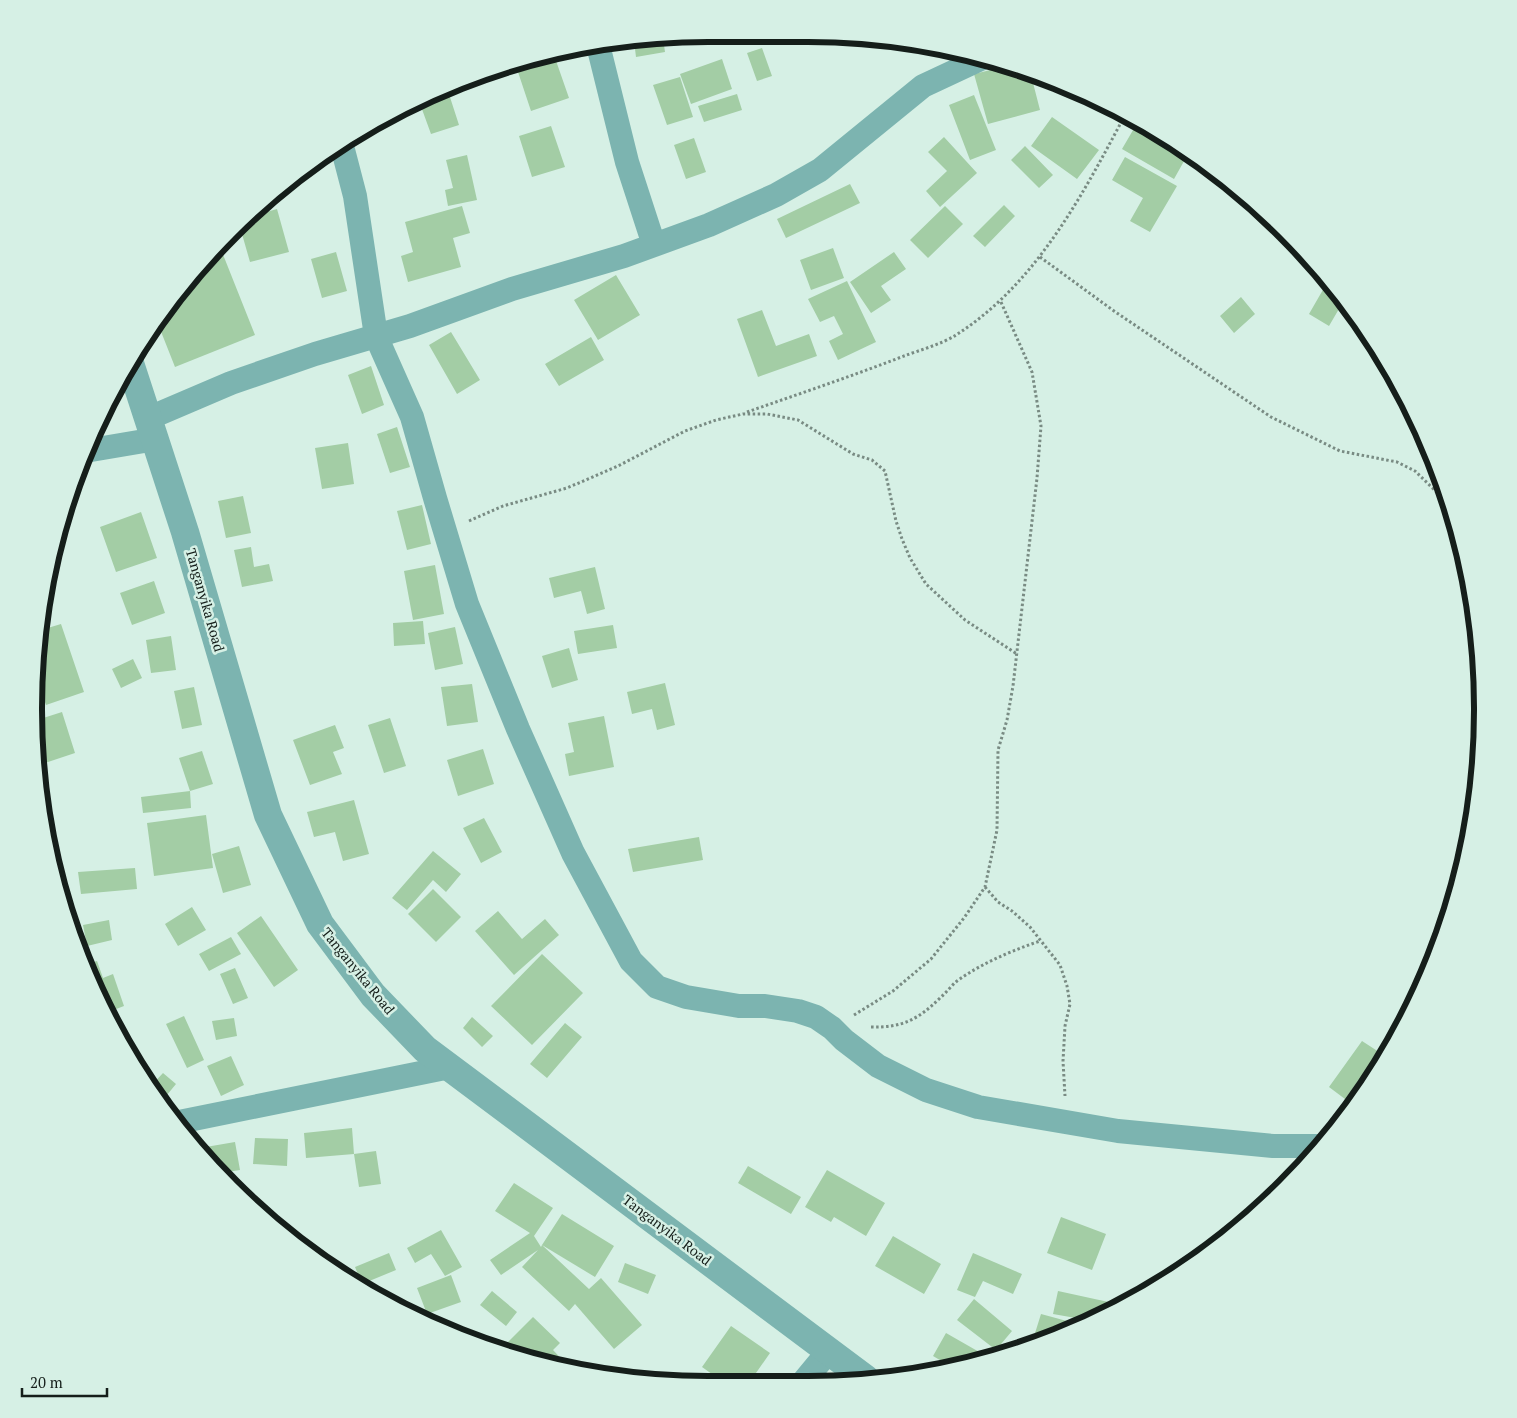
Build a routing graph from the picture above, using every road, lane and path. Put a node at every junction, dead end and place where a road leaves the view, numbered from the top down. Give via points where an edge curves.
1 (600, 52) edge
2 (973, 63) edge
3 (1122, 121) edge
4 (344, 152) edge
5 (654, 245) junction
6 (1040, 257) junction
7 (1001, 302) junction
8 (376, 336) junction
9 (134, 374) edge
10 (743, 414) junction
11 (152, 429) junction
12 (95, 448) edge
13 (1439, 494) edge
14 (445, 531) junction
15 (1017, 654) junction
16 (985, 887) junction
17 (1040, 941) junction
18 (835, 1027) junction
19 (450, 1067) junction
20 (185, 1121) edge
21 (1066, 1121) junction
22 (1311, 1146) edge
23 (828, 1352) junction
24 (858, 1373) edge
25 (808, 1376) edge

1 - 5 street via 626,162
2 - 5 street via 923,86 820,170 709,225
3 - 6 path via 1088,183
4 - 8 street via 355,196
5 - 8 street via 512,288
6 - 7 path
6 - 13 path via 1114,312 1270,417 1340,451 1397,462 1415,471
7 - 10 path via 955,336
7 - 15 path via 1032,372 1041,426
8 - 11 street via 231,383
8 - 14 street via 412,417
9 - 11 street, Tanganyika Road
10 - 14 path via 685,430 618,466 567,488 503,506
10 - 15 path via 767,414 798,420 853,454 872,460 885,471 902,539 926,584 966,620
11 - 12 street
11 - 19 street, Tanganyika Road via 268,815 320,924 373,995 425,1049
14 - 18 street via 467,604 518,729 573,853 631,960 657,987 686,997 798,1011
15 - 16 path via 1007,720 998,750 997,830
16 - 17 path via 998,902 1030,927
16 - 18 path via 931,959 893,991
17 - 18 path via 1007,952 978,968 956,982 921,1015 905,1024
17 - 21 path via 1060,965 1070,1004 1063,1061
18 - 21 street via 844,1040 878,1066 926,1090 978,1107
19 - 20 street
19 - 23 street, Tanganyika Road
21 - 22 street via 1183,1138
23 - 24 street, Tanganyika Road
23 - 25 street

